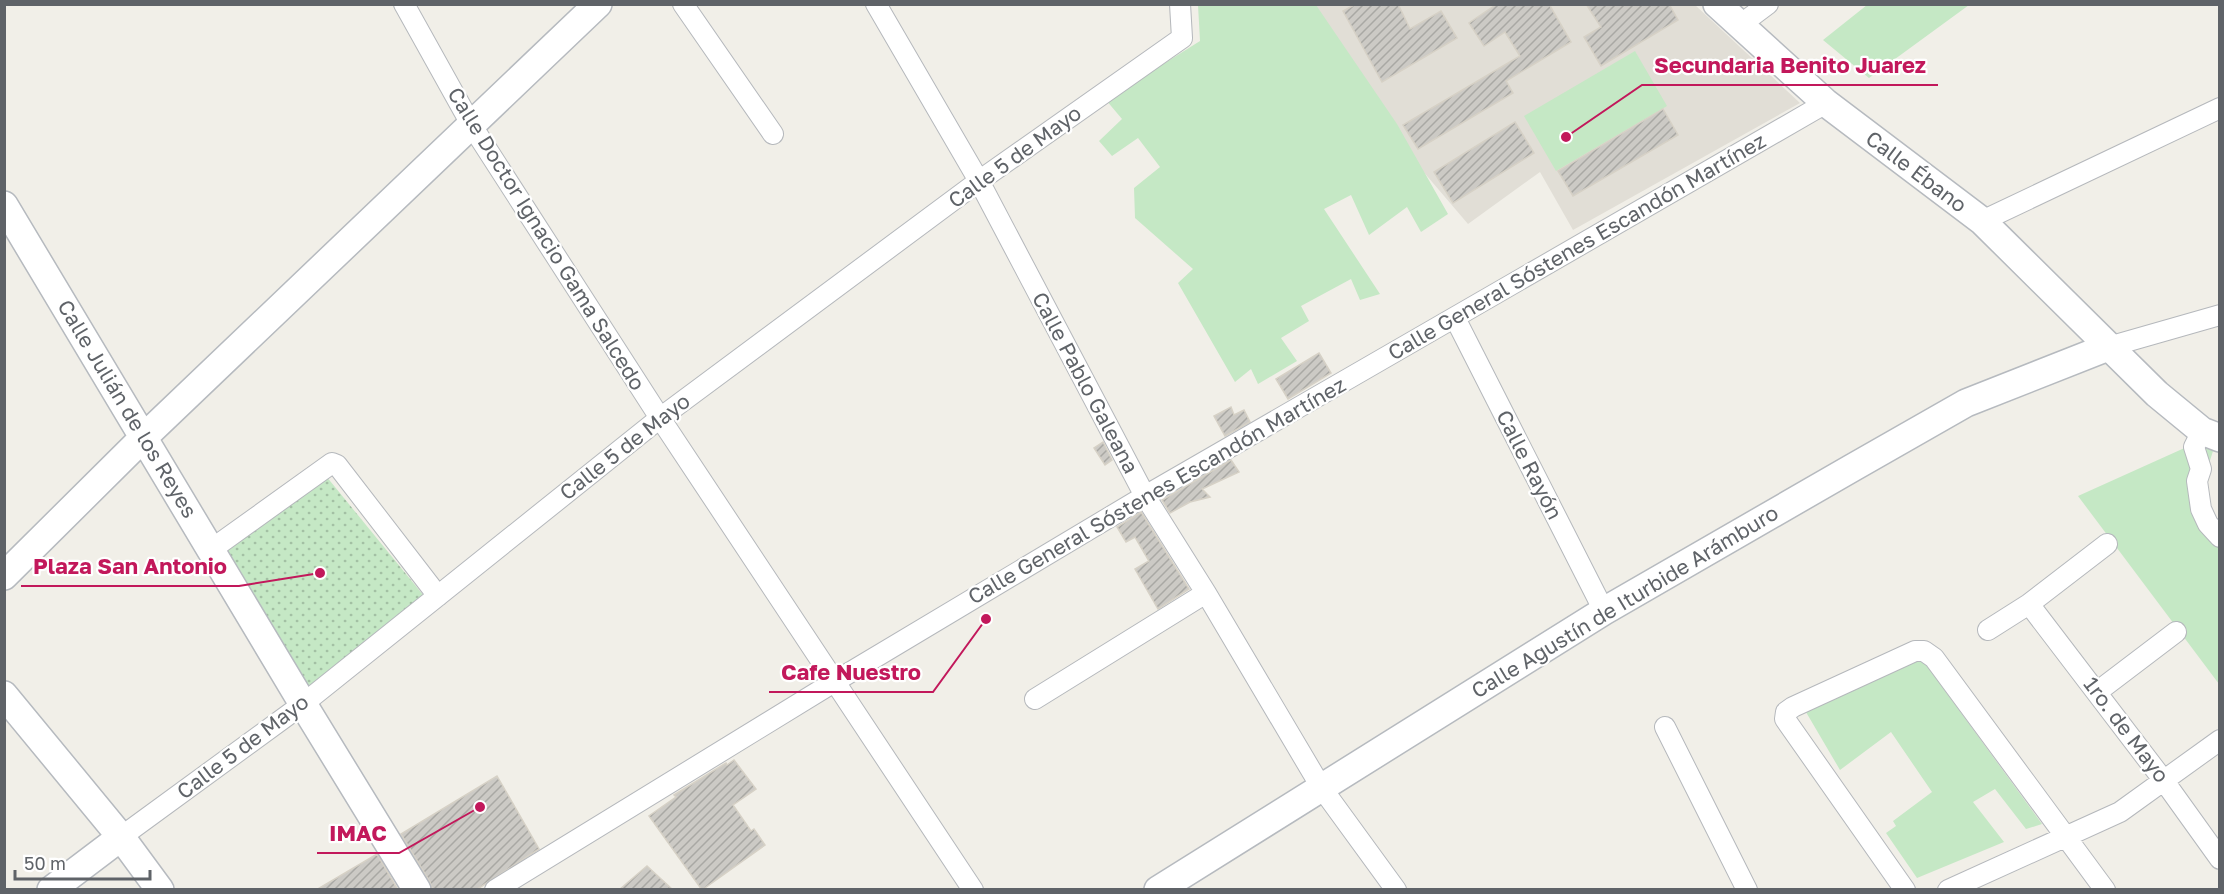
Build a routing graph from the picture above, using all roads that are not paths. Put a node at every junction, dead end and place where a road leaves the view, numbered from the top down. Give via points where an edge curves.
1 (404, 4) edge
2 (598, 4) edge
3 (683, 4) edge
4 (876, 4) edge
5 (1180, 4) edge
6 (1717, 4) edge
7 (1755, 14) edge
8 (1826, 103) junction
9 (2220, 108) edge
10 (472, 126) junction
11 (773, 134) dead end
12 (979, 181) junction
13 (4, 206) edge
14 (1982, 221) junction
15 (2220, 315) edge
16 (1455, 318) junction
17 (2108, 346) junction
18 (660, 418) junction
19 (2211, 434) edge
20 (143, 438) junction
21 (1145, 496) junction
22 (2220, 537) edge
23 (2108, 544) dead end
24 (212, 549) junction
25 (4, 576) edge
26 (1206, 593) junction
27 (438, 596) junction
28 (2029, 604) junction
29 (1604, 611) junction
30 (1988, 630) dead end
31 (2176, 632) dead end
32 (834, 682) junction
33 (2097, 692) junction
34 (4, 695) edge
35 (1035, 699) dead end
36 (303, 704) junction
37 (1665, 727) dead end
38 (2220, 740) edge
39 (2164, 781) junction
40 (1321, 787) junction
41 (2067, 836) junction
42 (121, 837) junction
43 (2220, 859) edge
44 (1962, 887) edge
45 (51, 890) edge
46 (160, 890) edge
47 (417, 890) edge
48 (495, 890) edge
49 (973, 890) edge
50 (1158, 890) edge
51 (1396, 890) edge
52 (1747, 890) edge
53 (1905, 890) edge
54 (2105, 890) edge

1 - 10 street, Calle Doctor Ignacio Gama Salcedo
2 - 10 street
3 - 11 street
4 - 12 street, Calle Pablo Galeana
5 - 12 street, Calle 5 de Mayo via 1182,38
6 - 7 street, Calle Ébano
7 - 8 street, Calle Ébano
8 - 14 street, Calle Ébano
8 - 16 street, Calle General Sóstenes Escandón Martínez
9 - 14 street
10 - 18 street, Calle Doctor Ignacio Gama Salcedo
10 - 20 street
12 - 18 street, Calle 5 de Mayo
12 - 21 street, Calle Pablo Galeana
13 - 20 street, Calle Julián de los Reyes
14 - 17 street, Calle Ébano
15 - 17 street
16 - 21 street, Calle General Sóstenes Escandón Martínez
16 - 29 street, Calle Rayón
17 - 19 street, Calle Ébano via 2157,394
17 - 29 street, Calle Agustín de Iturbide Arámburo via 1966,403
18 - 27 street, Calle 5 de Mayo
18 - 32 street, Calle Doctor Ignacio Gama Salcedo
19 - 22 street via 2193,447 2201,469 2201,509
20 - 24 street, Calle Julián de los Reyes
20 - 25 street
21 - 26 street, Calle Pablo Galeana
21 - 32 street, Calle General Sóstenes Escandón Martínez
23 - 28 street
24 - 27 street via 332,463
24 - 36 street, Calle Julián de los Reyes
26 - 35 street
26 - 40 street, Calle Pablo Galeana
27 - 36 street, Calle 5 de Mayo
28 - 30 street
28 - 33 street, 1ro. de Mayo
29 - 40 street, Calle Agustín de Iturbide Arámburo
31 - 33 street
32 - 48 street, Calle General Sóstenes Escandón Martínez
32 - 49 street, Calle Doctor Ignacio Gama Salcedo
33 - 39 street, 1ro. de Mayo
34 - 42 street
36 - 42 street, Calle 5 de Mayo
36 - 47 street, Calle Julián de los Reyes
37 - 52 street
38 - 39 street
39 - 41 street via 2120,812
39 - 43 street, 1ro. de Mayo
40 - 50 street, Calle Agustín de Iturbide Arámburo
40 - 51 street, Calle Pablo Galeana
41 - 44 street
41 - 53 street via 1934,658 1924,651 1915,651 1793,707 1786,712 1785,719
41 - 54 street
42 - 45 street, Calle 5 de Mayo
42 - 46 street

